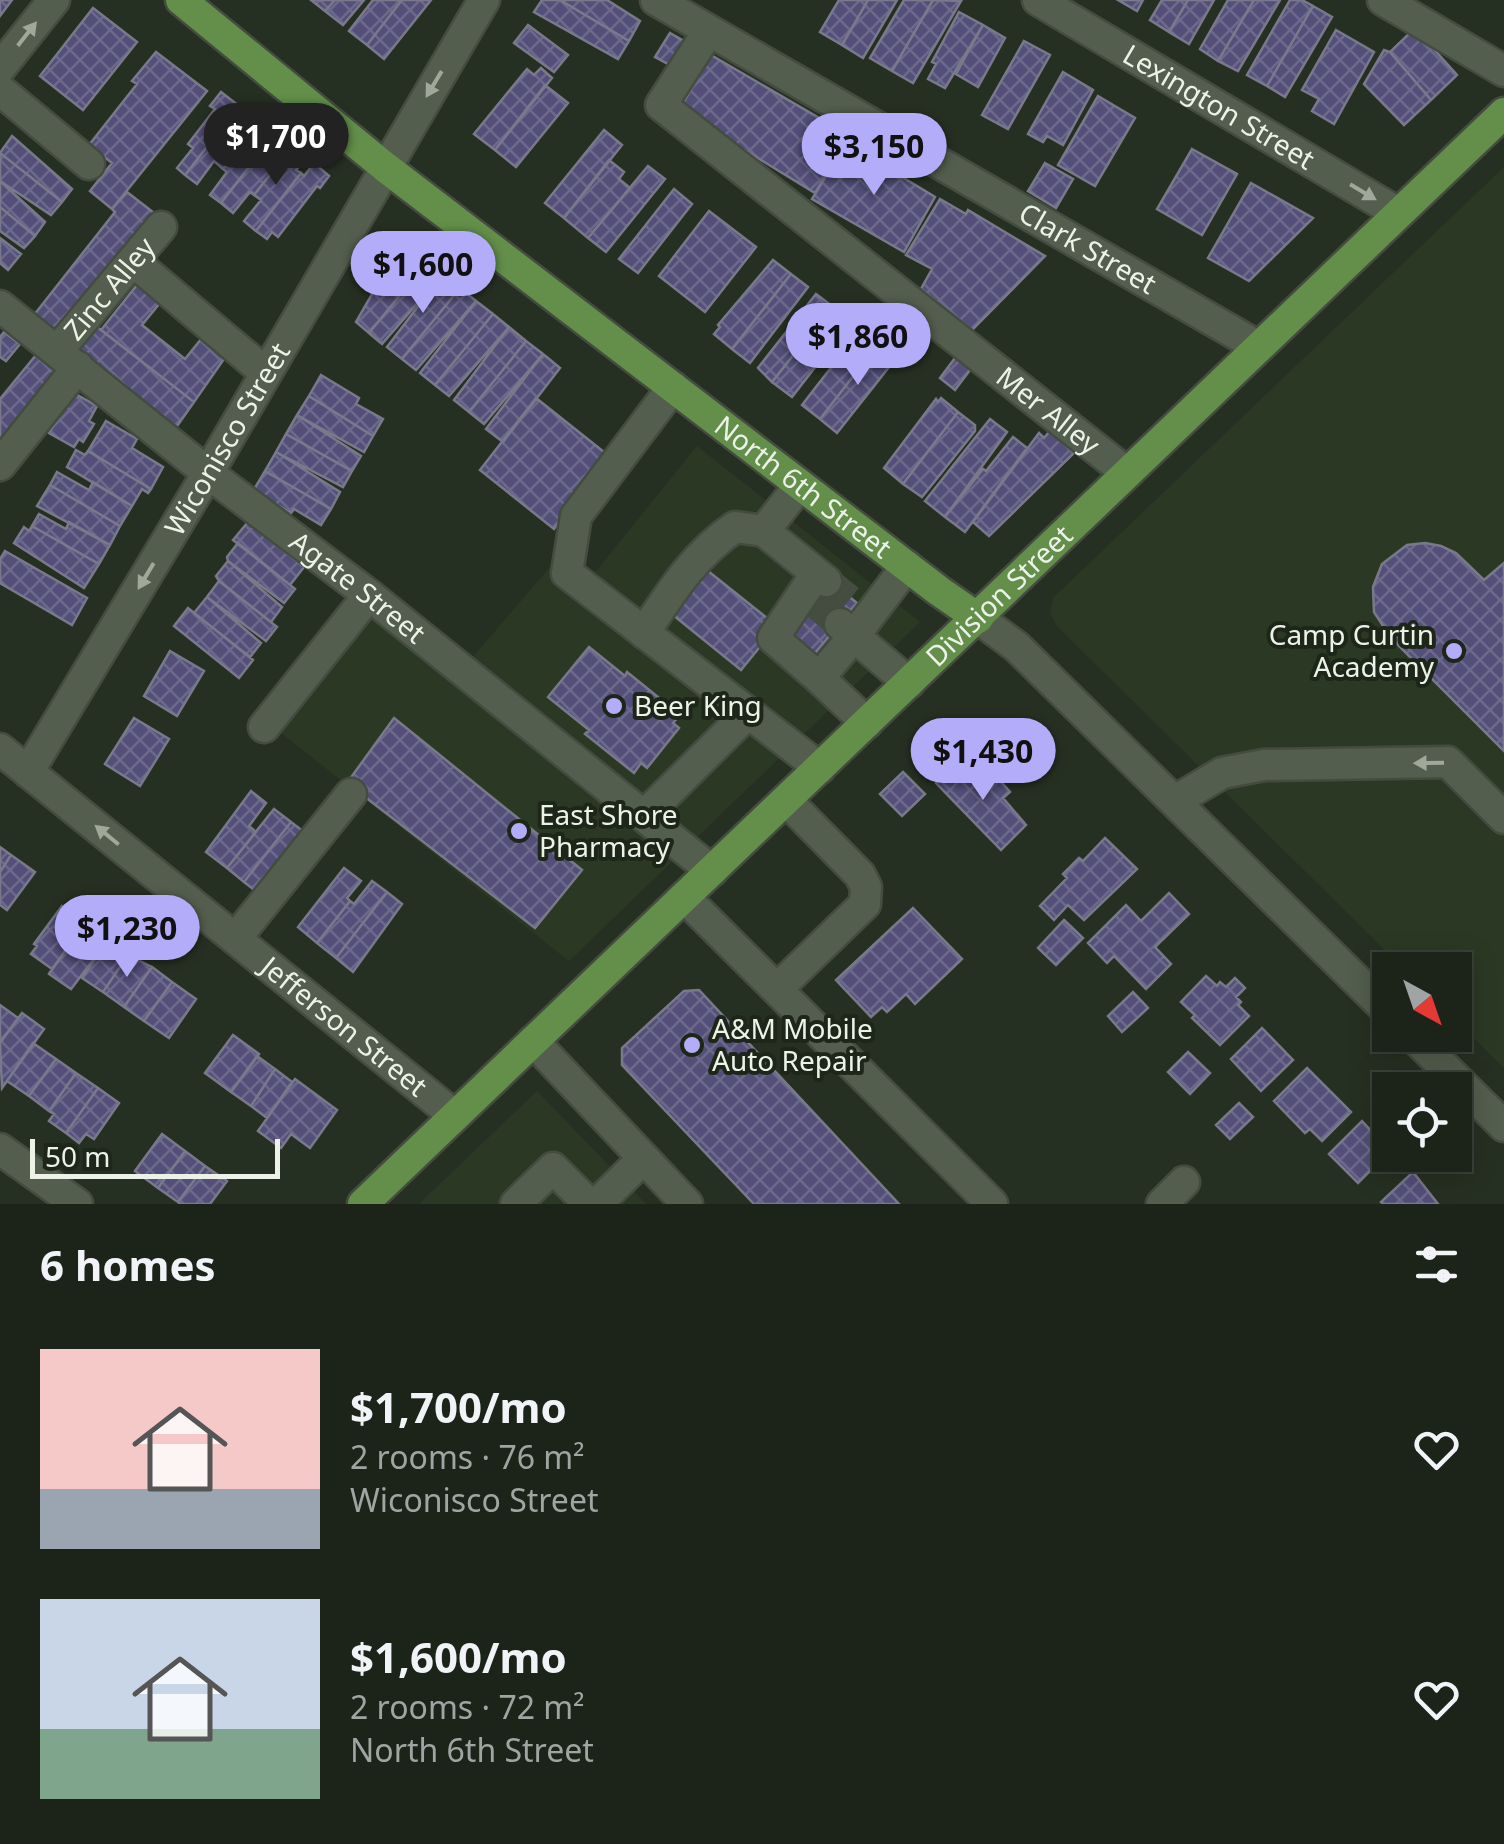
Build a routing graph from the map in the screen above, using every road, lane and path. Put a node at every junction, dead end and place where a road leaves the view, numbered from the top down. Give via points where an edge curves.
1 (54, 0) edge
2 (182, 0) edge
3 (484, 0) edge
4 (656, 0) edge
5 (1038, 0) edge
6 (1384, 0) edge
7 (708, 32) junction
8 (0, 68) edge
9 (1504, 70) edge
10 (0, 90) edge
11 (1504, 113) edge
12 (89, 164) dead end
13 (385, 166) junction
14 (1398, 214) junction
15 (161, 227) dead end
16 (133, 261) junction
17 (0, 306) edge
18 (1259, 347) junction
19 (68, 359) junction
20 (266, 372) junction
21 (673, 387) junction
22 (0, 465) edge
23 (208, 472) junction
24 (1127, 474) junction
25 (800, 485) junction
26 (764, 530) junction
27 (907, 566) junction
28 (370, 594) junction
29 (978, 618) junction
30 (855, 620) junction
31 (644, 632) junction
32 (819, 678) junction
33 (908, 683) junction
34 (748, 712) junction
35 (867, 723) junction
36 (264, 727) dead end
37 (0, 750) edge
38 (820, 768) junction
39 (28, 772) junction
40 (351, 794) dead end
41 (786, 800) junction
42 (1176, 801) junction
43 (644, 816) junction
44 (1504, 818) edge
45 (712, 871) junction
46 (684, 897) junction
47 (236, 938) junction
48 (778, 989) junction
49 (1372, 995) edge
50 (533, 1041) junction
51 (1429, 1052) edge
52 (455, 1116) junction
53 (1504, 1126) edge
54 (0, 1149) edge
55 (643, 1159) junction
56 (1184, 1182) dead end
57 (77, 1204) edge
58 (363, 1204) edge
59 (516, 1204) edge
60 (593, 1204) edge
61 (686, 1204) edge
62 (992, 1204) edge
63 (1162, 1204) edge

8 -> 1 street
2 - 13 main road, North 6th Street
3 -> 13 street, Wiconisco Street
4 - 7 street, Clark Street
5 -> 14 street, Lexington Street
6 - 9 street
7 - 18 street, Clark Street
7 - 24 street, Mer Alley via 661,105
10 - 12 street
11 - 14 main road, Division Street
13 - 20 street, Wiconisco Street
13 - 21 main road, North 6th Street
14 - 18 main road, Division Street
15 - 16 street, Zinc Alley
16 - 19 street, Zinc Alley
16 - 20 street
17 - 19 street, Agate Street
18 - 24 main road, Division Street
19 - 22 street, Zinc Alley
19 - 23 street, Agate Street
20 - 23 street, Wiconisco Street
21 - 25 main road, North 6th Street
21 - 31 street via 576,516 567,573
23 - 28 street, Agate Street
23 -> 39 street, Wiconisco Street
24 - 29 main road, Division Street
25 - 26 street
25 - 27 main road, North 6th Street
26 - 31 street via 734,528 709,545
26 - 32 street via 814,587 773,638
27 - 29 main road, North 6th Street
27 - 30 street
28 - 36 street
28 - 43 street, Agate Street
29 - 33 main road, Division Street
29 - 42 street, North 6th Street via 1018,647
30 - 32 street
30 - 33 street
31 - 34 street
32 - 35 street
33 - 35 main road, Division Street
34 - 38 street
34 - 43 street
35 - 38 main road, Division Street
37 - 39 street, Jefferson Street
38 - 41 main road, Division Street
47 -> 39 street, Jefferson Street
40 - 47 street
41 - 45 main road, Division Street
41 - 48 street via 866,887 865,904
44 -> 42 street via 1448,762 1264,766 1222,774
42 - 49 street, North 6th Street
43 - 45 street, Agate Street
45 - 46 main road, Division Street
46 - 48 street
46 - 50 main road, Division Street
47 - 52 street, Jefferson Street
48 - 62 street
50 - 52 main road, Division Street
50 - 55 street
51 - 53 street
52 - 58 main road, Division Street
54 - 57 street
55 - 60 street
55 - 61 street
56 - 63 street
59 - 60 street via 553,1168

